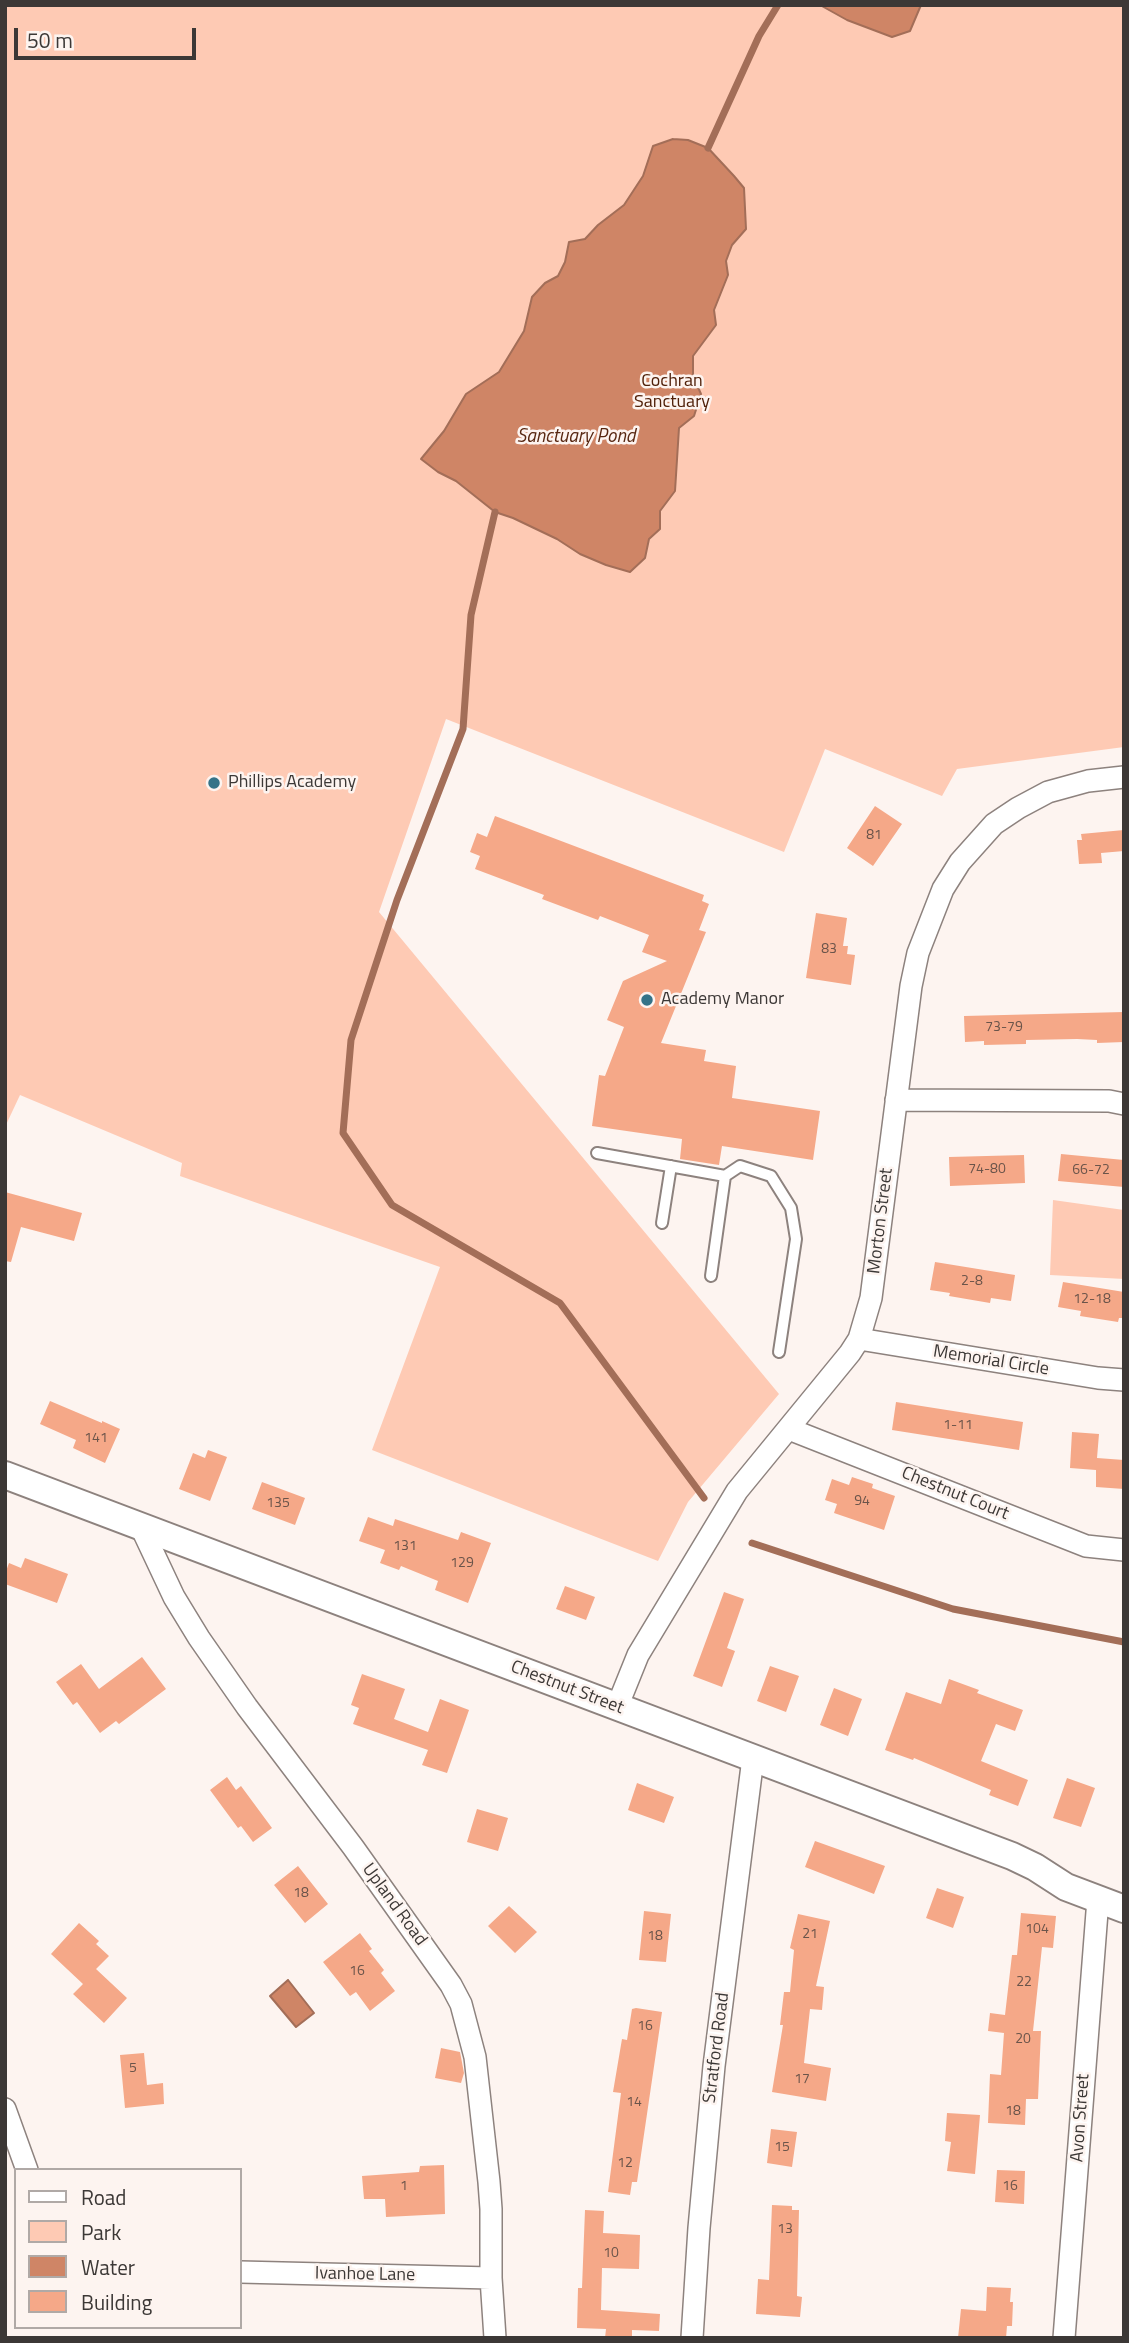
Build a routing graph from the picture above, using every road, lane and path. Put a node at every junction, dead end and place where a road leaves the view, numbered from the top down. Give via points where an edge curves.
1 (1124, 777) edge
2 (896, 1100) junction
3 (1124, 1104) edge
4 (597, 1153) dead end
5 (671, 1166) junction
6 (725, 1176) junction
7 (662, 1223) dead end
8 (710, 1276) dead end
9 (859, 1339) junction
10 (779, 1352) dead end
11 (1124, 1380) edge
12 (789, 1429) junction
13 (5, 1475) edge
14 (141, 1527) junction
15 (1124, 1550) edge
16 (617, 1707) junction
17 (754, 1759) junction
18 (1098, 1899) junction
19 (1124, 1909) edge
20 (5, 2109) edge
21 (26, 2168) edge
22 (242, 2272) edge
23 (491, 2278) junction
24 (495, 2338) edge
25 (692, 2338) edge
26 (1064, 2338) edge

1 - 2 street, Morton Street via 1048,792 994,824 960,862 943,889 918,953
2 - 3 street
2 - 9 street, Morton Street via 871,1298
4 - 5 lane
5 - 6 lane
5 - 7 lane
6 - 8 lane
6 - 10 lane via 740,1166 772,1177 791,1208 796,1239
9 - 11 street, Memorial Circle
9 - 12 street, Morton Street
12 - 15 street, Chestnut Court via 1086,1546
12 - 16 street, Morton Street via 737,1491 638,1655
13 - 14 street, Chestnut Street
14 - 16 street, Chestnut Street
14 - 23 street, Upland Road via 199,1638 353,1847 461,2004 475,2057 486,2149
16 - 17 street, Chestnut Street
17 - 18 street, Chestnut Street via 1012,1856 1066,1887
17 - 25 street, Stratford Road via 714,2066
18 - 19 street, Chestnut Street
18 - 26 street, Avon Street
20 - 21 street
22 - 23 street, Ivanhoe Lane
23 - 24 street, Upland Road

